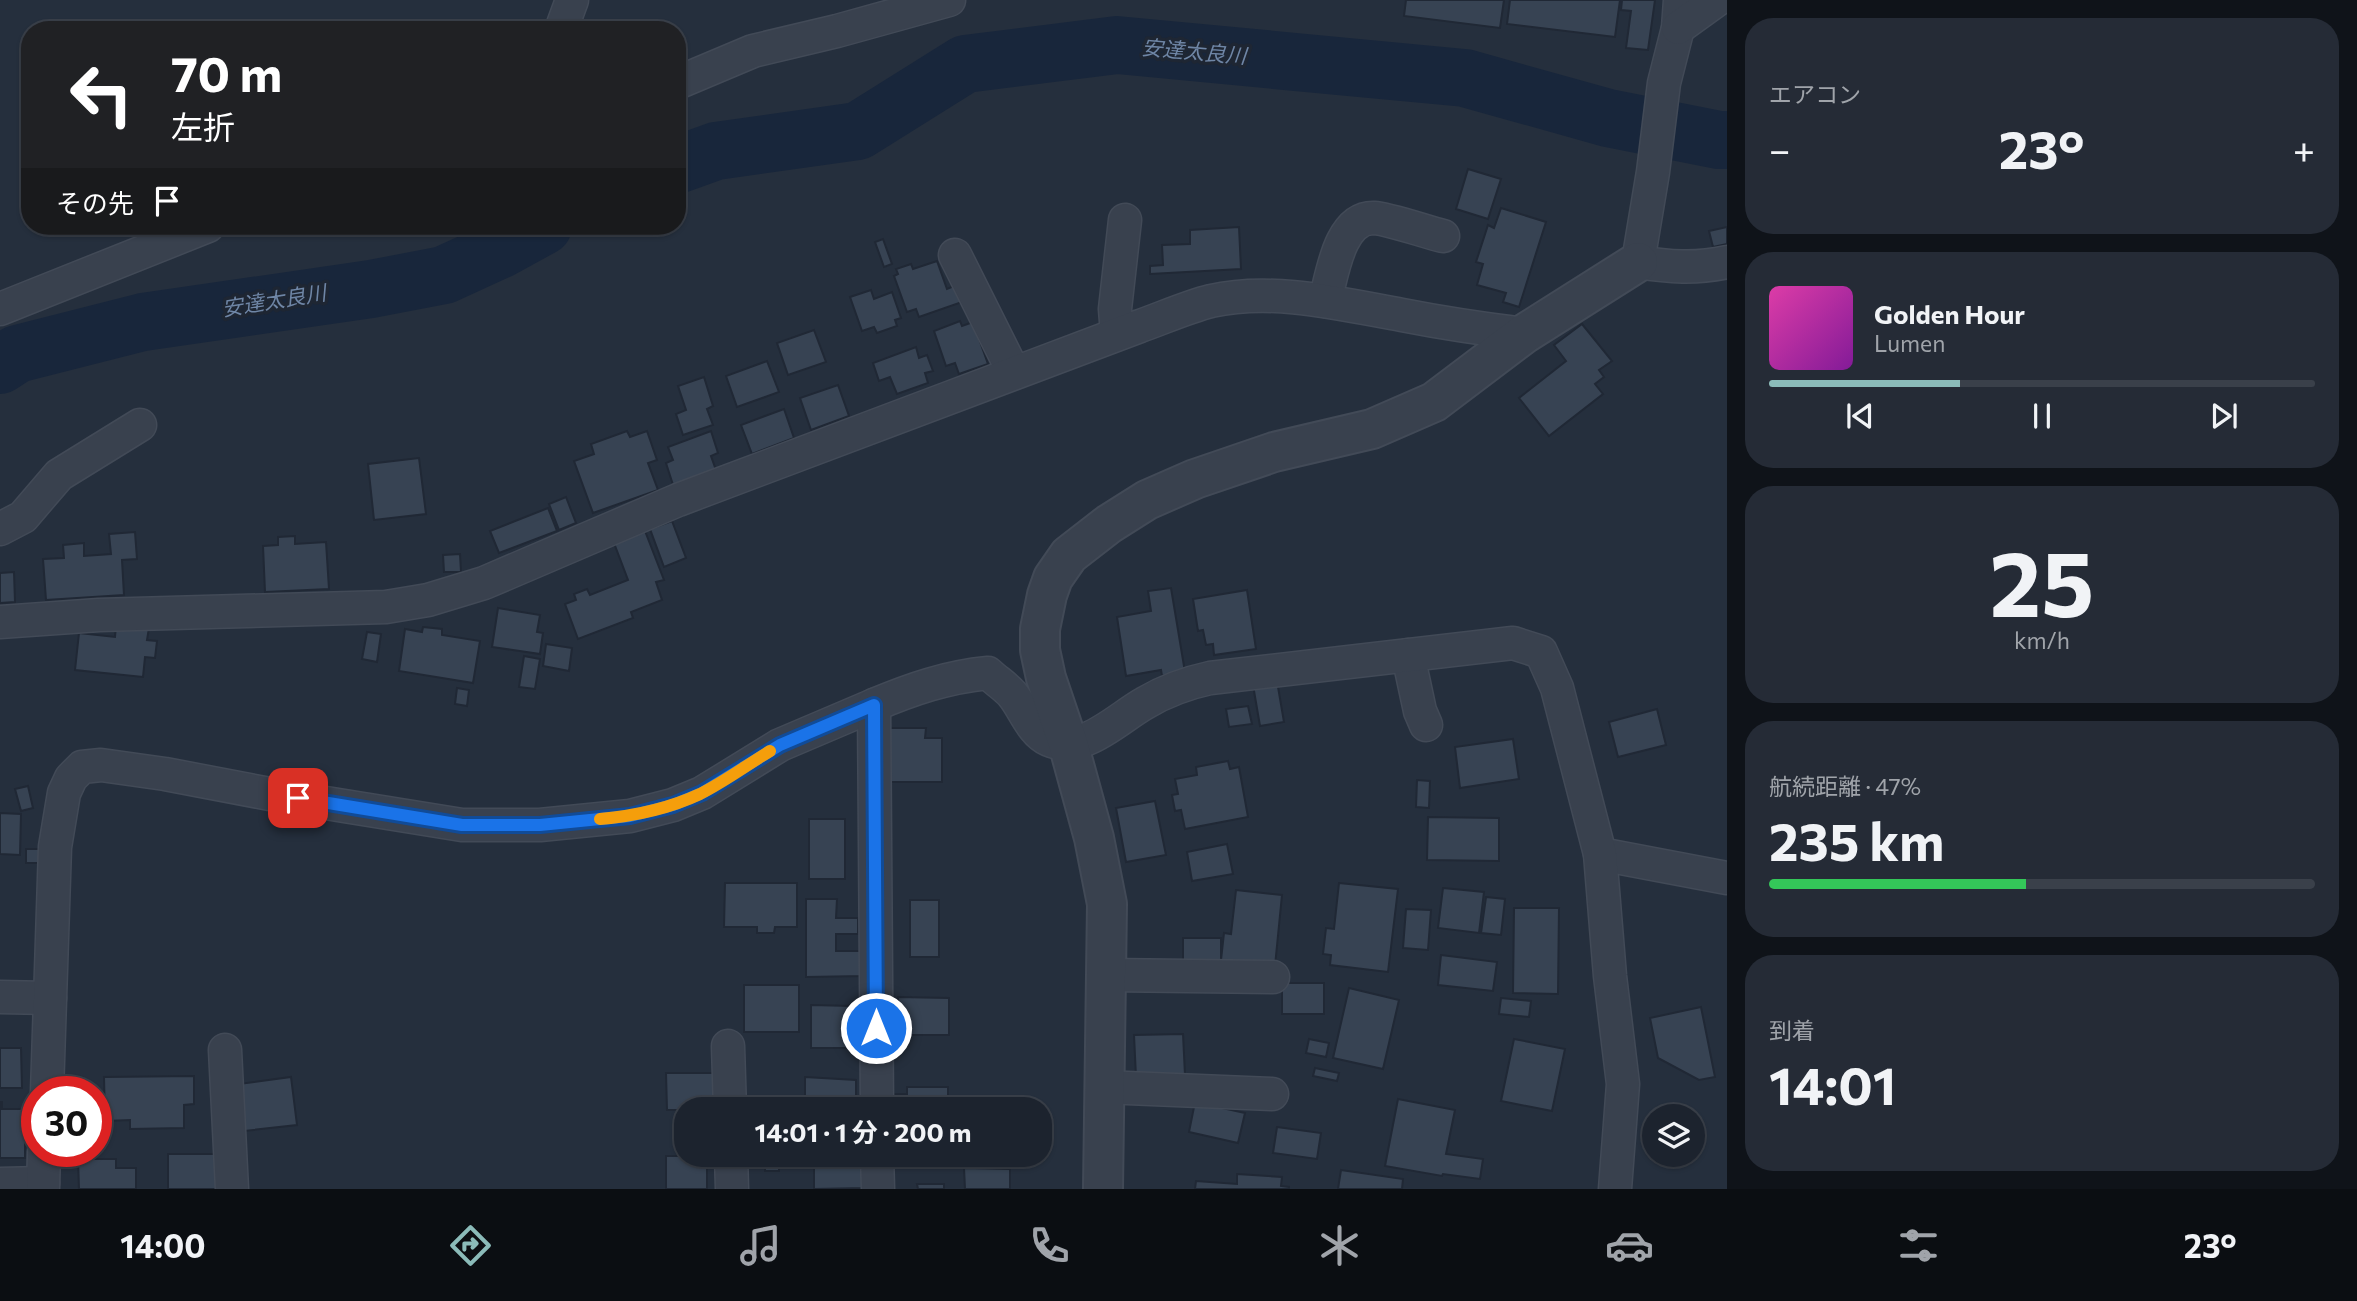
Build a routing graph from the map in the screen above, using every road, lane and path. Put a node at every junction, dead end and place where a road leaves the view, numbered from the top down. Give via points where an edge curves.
1 (572, 0) edge
2 (949, 0) edge
3 (1717, 0) edge
4 (1679, 14) edge
5 (564, 21) edge
6 (686, 79) edge
7 (1125, 220) dead end
8 (185, 235) edge
9 (1443, 236) dead end
10 (955, 255) dead end
11 (1638, 262) junction
12 (1727, 262) edge
13 (1325, 301) junction
14 (0, 309) edge
15 (1117, 334) junction
16 (1524, 334) junction
17 (1014, 373) junction
18 (141, 425) dead end
19 (0, 529) edge
20 (0, 622) edge
21 (1408, 655) junction
22 (874, 705) junction
23 (1426, 725) dead end
24 (1068, 743) junction
25 (1600, 854) junction
26 (1727, 878) edge
27 (1106, 975) junction
28 (1273, 977) dead end
29 (0, 998) edge
30 (50, 998) junction
31 (728, 1046) dead end
32 (225, 1051) dead end
33 (48, 1076) edge
34 (1103, 1087) junction
35 (1272, 1094) dead end
36 (730, 1097) edge
37 (877, 1097) edge
38 (44, 1167) edge
39 (731, 1167) edge
40 (877, 1167) edge
41 (0, 1184) edge
42 (43, 1186) edge
43 (232, 1189) edge
44 (732, 1189) edge
45 (878, 1189) edge
46 (1103, 1189) edge
47 (1615, 1189) edge

1 - 5 street
2 - 6 street via 753,51
3 - 4 street
4 - 11 street via 1664,83
7 - 15 street via 1115,309
8 - 14 street
9 - 13 street via 1373,218 1356,224 1340,247
10 - 17 street
11 - 12 street via 1684,268
11 - 16 street
13 - 15 street via 1268,296 1210,301
13 - 16 street
15 - 17 street
16 - 24 street via 1434,402 1372,429 1274,452 1195,479 1147,500 1069,555 1054,578 1040,629 1046,678
17 - 20 street via 678,500 484,583 428,600 386,607
18 - 19 street via 60,475 23,517
21 - 23 street
21 - 24 street via 1183,684 1098,734
21 - 25 street via 1513,643 1541,652 1558,688
22 - 24 street via 927,684 988,673 1011,694 1039,732 1049,740
22 - 30 street via 780,745 702,793 673,805 630,816 540,825 462,825 165,774 101,765 82,767 64,793 55,847
22 - 37 street
24 - 27 street via 1107,904
25 - 26 street
25 - 47 street via 1623,1084
27 - 28 street
27 - 34 street
29 - 30 street
30 - 33 street
31 - 36 street
32 - 43 street
34 - 35 street
34 - 46 street
38 - 42 street
39 - 44 street
40 - 45 street
41 - 42 street

